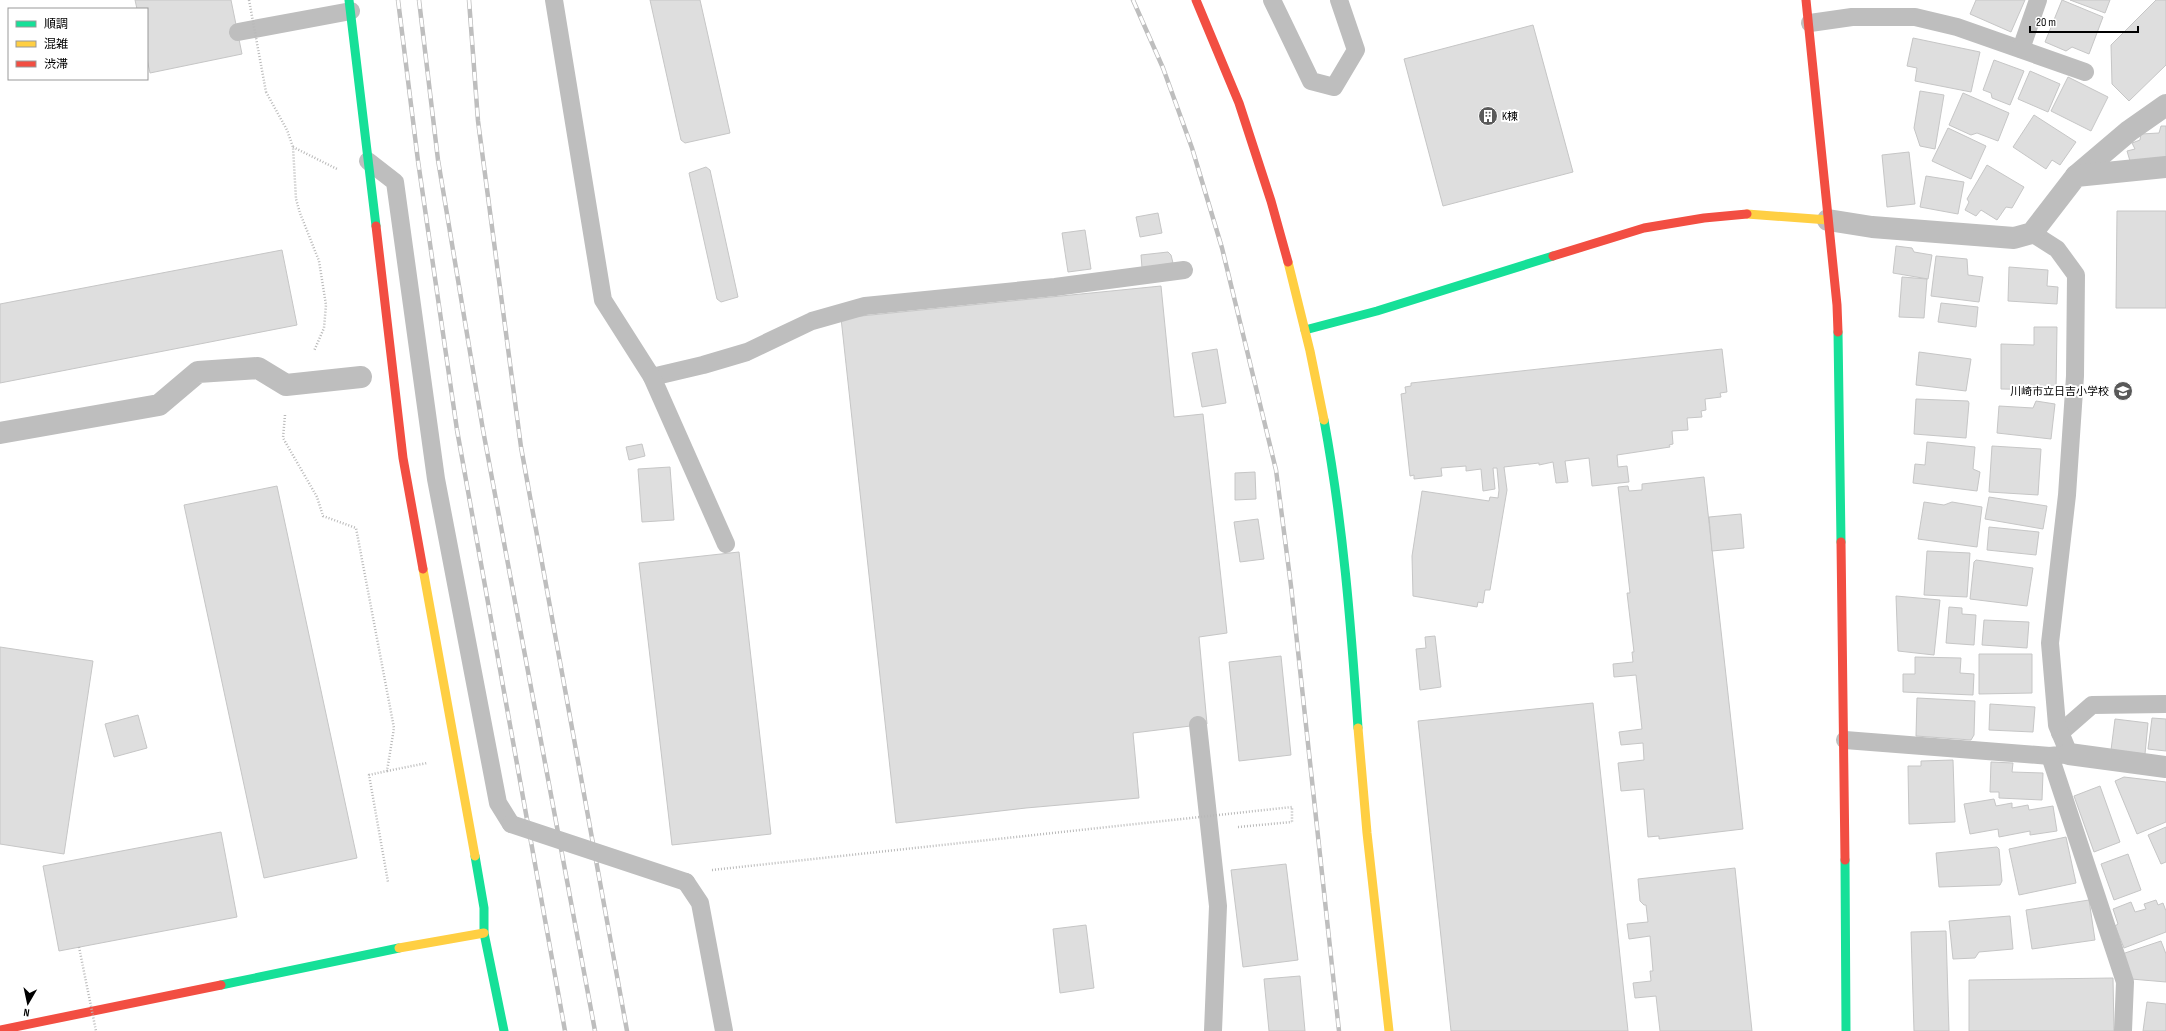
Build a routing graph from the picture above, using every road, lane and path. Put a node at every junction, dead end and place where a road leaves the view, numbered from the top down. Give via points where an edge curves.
1 (249, 0) edge
2 (554, 0) edge
3 (1196, 0) edge
4 (1272, 0) edge
5 (1339, 0) edge
6 (1806, 0) edge
7 (2038, 0) edge
8 (350, 6) edge
9 (1810, 23) junction
10 (238, 32) dead end
11 (2020, 50) junction
12 (2085, 72) dead end
13 (2166, 105) edge
14 (293, 147) junction
15 (368, 161) junction
16 (2166, 167) edge
17 (337, 169) dead end
18 (2076, 176) junction
19 (1828, 220) junction
20 (2032, 233) junction
21 (1184, 270) dead end
22 (1305, 330) junction
23 (652, 377) junction
24 (361, 378) dead end
25 (294, 384) junction
26 (0, 433) edge
27 (726, 544) dead end
28 (2166, 704) edge
29 (1198, 725) dead end
30 (2060, 733) junction
31 (1845, 740) junction
32 (2060, 755) junction
33 (430, 763) dead end
34 (2166, 767) edge
35 (387, 771) junction
36 (1236, 828) dead end
37 (388, 882) dead end
38 (686, 882) junction
39 (484, 932) junction
40 (80, 947) dead end
41 (0, 1030) edge
42 (96, 1031) edge
43 (504, 1031) edge
44 (724, 1031) edge
45 (1213, 1031) edge
46 (1389, 1031) edge
47 (1846, 1031) edge
48 (2123, 1031) edge

1 - 14 path, bridge via 266,92 287,130
2 - 23 lane via 603,300
3 - 22 street via 1238,101 1252,143
4 - 5 lane via 1311,81 1334,87 1356,50
6 - 9 street
7 - 11 lane
8 - 10 lane
8 - 15 street
9 - 11 lane via 1852,17 1915,17 1957,27
9 - 19 street
11 - 12 lane
13 - 18 street via 2129,131
14 - 17 path
14 - 25 path via 296,199 319,261 326,305 324,328
15 - 38 lane, bridge via 395,182 436,479 498,803 511,824
15 - 39 street via 403,458 484,908
16 - 18 street
18 - 20 street
19 - 20 street via 1872,227 2014,238
19 - 22 street via 1751,214 1704,218 1644,228 1377,311
19 - 31 street via 1837,305
20 - 30 lane via 2058,249 2076,276 2075,376 2067,495 2050,643 2057,725
21 - 23 lane via 865,306 812,321 747,352
22 - 46 street via 1338,503 1347,576 1361,771
23 - 27 lane
24 - 25 street
25 - 26 street via 258,368 198,372 159,405
25 - 35 path via 284,438 317,497 323,516 356,528 394,728
28 - 30 lane via 2092,705
29 - 45 lane via 1218,906
30 - 32 lane
31 - 32 lane
31 - 47 street
32 - 34 street
32 - 48 lane via 2125,982
33 - 35 path
35 - 37 path via 369,775
36 - 38 path, bridge via 1292,822 1292,807 699,871
38 - 44 lane via 700,903
39 - 41 street
39 - 43 street
40 - 42 path, bridge

